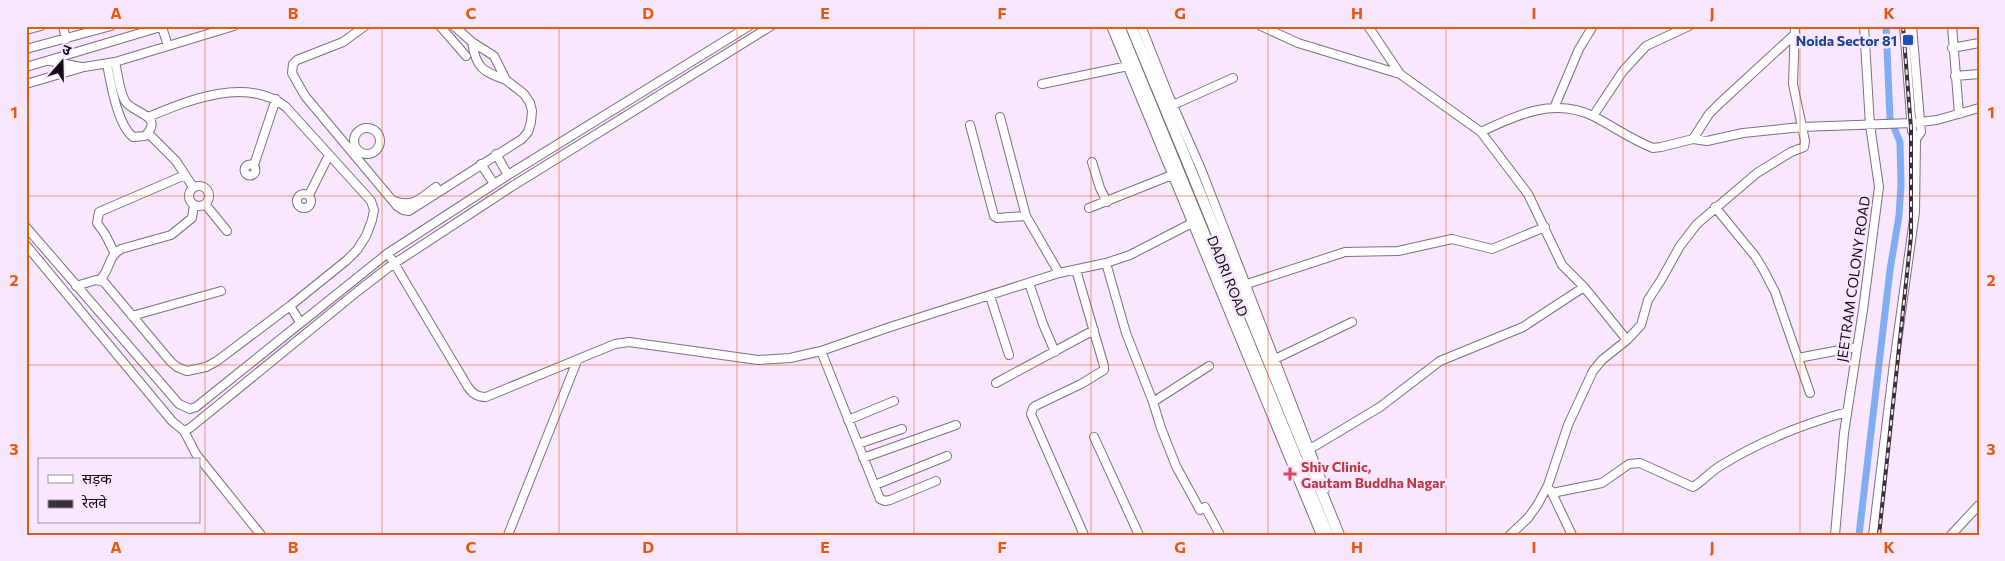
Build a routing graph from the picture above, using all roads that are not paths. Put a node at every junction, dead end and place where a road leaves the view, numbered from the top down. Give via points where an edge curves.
1 (41, 26) edge
2 (63, 26) edge
3 (111, 26) edge
4 (234, 26) edge
5 (364, 26) edge
6 (440, 26) edge
7 (454, 26) edge
8 (749, 26) edge
9 (771, 26) edge
10 (1111, 26) edge
11 (1119, 26) edge
12 (1131, 26) edge
13 (1141, 26) edge
14 (1368, 26) edge
15 (1593, 26) edge
16 (1666, 26) edge
17 (1689, 26) edge
18 (1864, 26) edge
19 (1904, 26) edge
20 (1912, 26) edge
21 (1952, 26) edge
22 (163, 27) edge
23 (1265, 27) edge
24 (26, 30) edge
25 (1795, 30) edge
26 (1671, 34) junction
27 (66, 39) junction
28 (472, 42) junction
29 (1979, 44) edge
30 (168, 46) junction
31 (1952, 48) junction
32 (26, 49) edge
33 (466, 56) dead end
34 (48, 61) junction
35 (115, 62) junction
36 (107, 64) junction
37 (1128, 66) junction
38 (26, 67) edge
39 (84, 67) junction
40 (1400, 74) junction
41 (1979, 74) edge
42 (1955, 76) junction
43 (1233, 78) dead end
44 (506, 80) junction
45 (26, 84) edge
46 (1042, 84) dead end
47 (276, 99) junction
48 (1173, 105) junction
49 (1554, 108) junction
50 (1979, 108) edge
51 (1959, 114) junction
52 (148, 116) junction
53 (1592, 116) junction
54 (1000, 117) dead end
55 (1921, 122) junction
56 (1912, 124) junction
57 (970, 125) dead end
58 (1870, 125) junction
59 (1801, 127) junction
60 (1481, 132) junction
61 (148, 133) junction
62 (1693, 139) junction
63 (1916, 139) junction
64 (350, 143) junction
65 (496, 154) junction
66 (329, 155) junction
67 (361, 157) junction
68 (1092, 162) dead end
69 (481, 164) junction
70 (254, 165) dead end
71 (508, 175) junction
72 (1172, 175) junction
73 (185, 176) junction
74 (494, 184) junction
75 (193, 187) junction
76 (436, 187) dead end
77 (309, 195) dead end
78 (393, 201) junction
79 (1107, 202) junction
80 (205, 204) junction
81 (194, 205) junction
82 (1715, 207) junction
83 (1089, 208) dead end
84 (1026, 216) junction
85 (1192, 222) junction
86 (26, 227) edge
87 (1545, 227) junction
88 (227, 231) dead end
89 (26, 245) edge
90 (114, 252) junction
91 (388, 253) junction
92 (1106, 262) junction
93 (398, 269) junction
94 (1076, 270) junction
95 (1059, 273) junction
96 (100, 280) junction
97 (1029, 283) junction
98 (1246, 284) junction
99 (76, 286) junction
100 (1584, 288) junction
101 (221, 291) dead end
102 (990, 296) junction
103 (290, 306) junction
104 (132, 316) junction
105 (300, 322) junction
106 (1352, 322) dead end
107 (1094, 330) junction
108 (1627, 340) junction
109 (1856, 348) junction
110 (821, 351) junction
111 (1055, 352) junction
112 (1009, 355) dead end
113 (1798, 358) junction
114 (1275, 359) junction
115 (577, 361) junction
116 (1209, 366) dead end
117 (996, 383) dead end
118 (1810, 393) dead end
119 (894, 401) dead end
120 (1153, 402) junction
121 (1847, 412) junction
122 (848, 420) junction
123 (956, 425) dead end
124 (902, 429) dead end
125 (184, 431) junction
126 (1094, 437) dead end
127 (858, 444) junction
128 (1310, 449) junction
129 (947, 456) dead end
130 (199, 458) edge
131 (863, 458) junction
132 (200, 459) edge
133 (936, 480) dead end
134 (1548, 484) junction
135 (875, 485) junction
136 (1552, 494) junction
137 (1979, 505) edge
138 (262, 535) edge
139 (508, 535) edge
140 (1084, 535) edge
141 (1139, 535) edge
142 (1220, 535) edge
143 (1321, 535) edge
144 (1328, 535) edge
145 (1338, 535) edge
146 (1344, 535) edge
147 (1510, 535) edge
148 (1572, 535) edge
149 (1835, 535) edge
150 (1873, 535) edge
151 (1951, 535) edge

1 - 24 street
2 - 27 street
3 - 27 street
4 - 30 street
5 - 64 street via 343,42 297,60 292,68 305,96
6 - 33 street
7 - 28 street
8 - 71 street
9 - 93 street via 511,187
10 - 37 street, DADRI ROAD
11 - 144 main road
12 - 145 main road
13 - 48 street, DADRI ROAD
14 - 40 street
15 - 49 street via 1579,49
16 - 26 street
17 - 26 street
18 - 58 street, JEETRAM COLONY ROAD
19 - 56 street
20 - 55 street
21 - 31 street
22 - 30 street
22 - 34 street
23 - 40 street via 1305,45
25 - 59 street via 1793,84
25 - 62 street via 1709,114
26 - 53 street via 1646,46 1634,58
27 - 32 street
28 - 44 street via 494,56
28 - 44 street via 477,63 485,71
29 - 31 street
30 - 35 street
31 - 42 street
34 - 38 street
34 - 39 street
35 - 36 street
35 - 52 street via 125,102
36 - 39 street
36 - 61 street via 126,129 133,137 139,138
37 - 46 street
37 - 72 street, DADRI ROAD
39 - 45 street
40 - 60 street
41 - 42 street
42 - 51 street
43 - 48 street
44 - 65 street via 524,94 532,111 531,122 522,139
47 - 52 street via 250,93 218,93
47 - 66 street
47 - 70 street
48 - 98 street, DADRI ROAD
49 - 53 street
49 - 60 street via 1510,118
50 - 51 street
51 - 55 street
52 - 61 street via 151,128
53 - 62 street via 1652,148
54 - 84 street
55 - 56 street
55 - 63 street via 1921,132
56 - 58 street
56 - 63 street
57 - 84 street via 994,216
58 - 59 street
58 - 109 street, JEETRAM COLONY ROAD via 1879,187
59 - 62 street via 1707,141
59 - 82 street via 1804,147 1757,173
60 - 87 street via 1528,194
61 - 73 street via 174,159
63 - 150 street via 1915,212
64 - 67 street
64 - 67 street via 360,129 368,127 378,133 378,147
65 - 69 street
65 - 71 street
66 - 77 street
66 - 103 street via 371,201 374,210 372,220 357,250
67 - 78 street
68 - 79 street
69 - 74 street
69 - 78 street via 414,209 404,210
71 - 74 street
72 - 79 street
72 - 85 street, DADRI ROAD
73 - 75 street
73 - 90 street via 99,212 97,223
74 - 91 street
75 - 80 street via 207,190 209,196
75 - 81 street via 188,197
76 - 78 street via 407,205
79 - 83 street
80 - 81 street
80 - 88 street
81 - 90 street via 192,218 171,236
82 - 108 street via 1701,218 1680,246 1648,300 1643,322
82 - 113 street via 1763,269 1775,292
84 - 95 street
85 - 92 street via 1130,254
85 - 143 street, DADRI ROAD
86 - 99 street
87 - 98 street via 1492,249 1452,239 1398,251 1345,252
87 - 100 street via 1562,265
89 - 125 street via 172,421
90 - 96 street
91 - 93 street
91 - 105 street
92 - 94 street
92 - 120 street via 1126,333
93 - 115 street via 468,387 479,397 494,395
93 - 125 street via 358,291
94 - 95 street
94 - 107 street
95 - 97 street
96 - 99 street
96 - 104 street
97 - 102 street
97 - 111 street
98 - 114 street, DADRI ROAD
99 - 105 street via 185,408 196,407
100 - 108 street
100 - 128 street via 1523,327 1440,361 1380,407
101 - 104 street
102 - 110 street
102 - 112 street
103 - 104 street via 217,361 187,371 171,362
103 - 105 street
106 - 114 street
107 - 111 street
107 - 140 street via 1104,366 1102,372 1031,410
108 - 134 street via 1593,371 1565,432
109 - 113 street
109 - 121 street, JEETRAM COLONY ROAD
110 - 115 street via 790,358 758,360 629,342 615,344
110 - 122 street
111 - 117 street
113 - 118 street
114 - 128 street, DADRI ROAD
115 - 139 street
116 - 120 street
119 - 122 street
120 - 142 street via 1176,466 1200,510 1205,506
121 - 136 street via 1797,428 1748,451 1718,467 1693,487 1634,462 1602,484
121 - 149 street, JEETRAM COLONY ROAD
122 - 127 street
123 - 131 street
124 - 127 street
125 - 130 street
126 - 141 street
127 - 131 street
128 - 146 street, DADRI ROAD
129 - 135 street
131 - 135 street
132 - 138 street
133 - 135 street via 885,501 880,499
134 - 136 street
134 - 147 street via 1528,518
136 - 148 street
137 - 151 street

